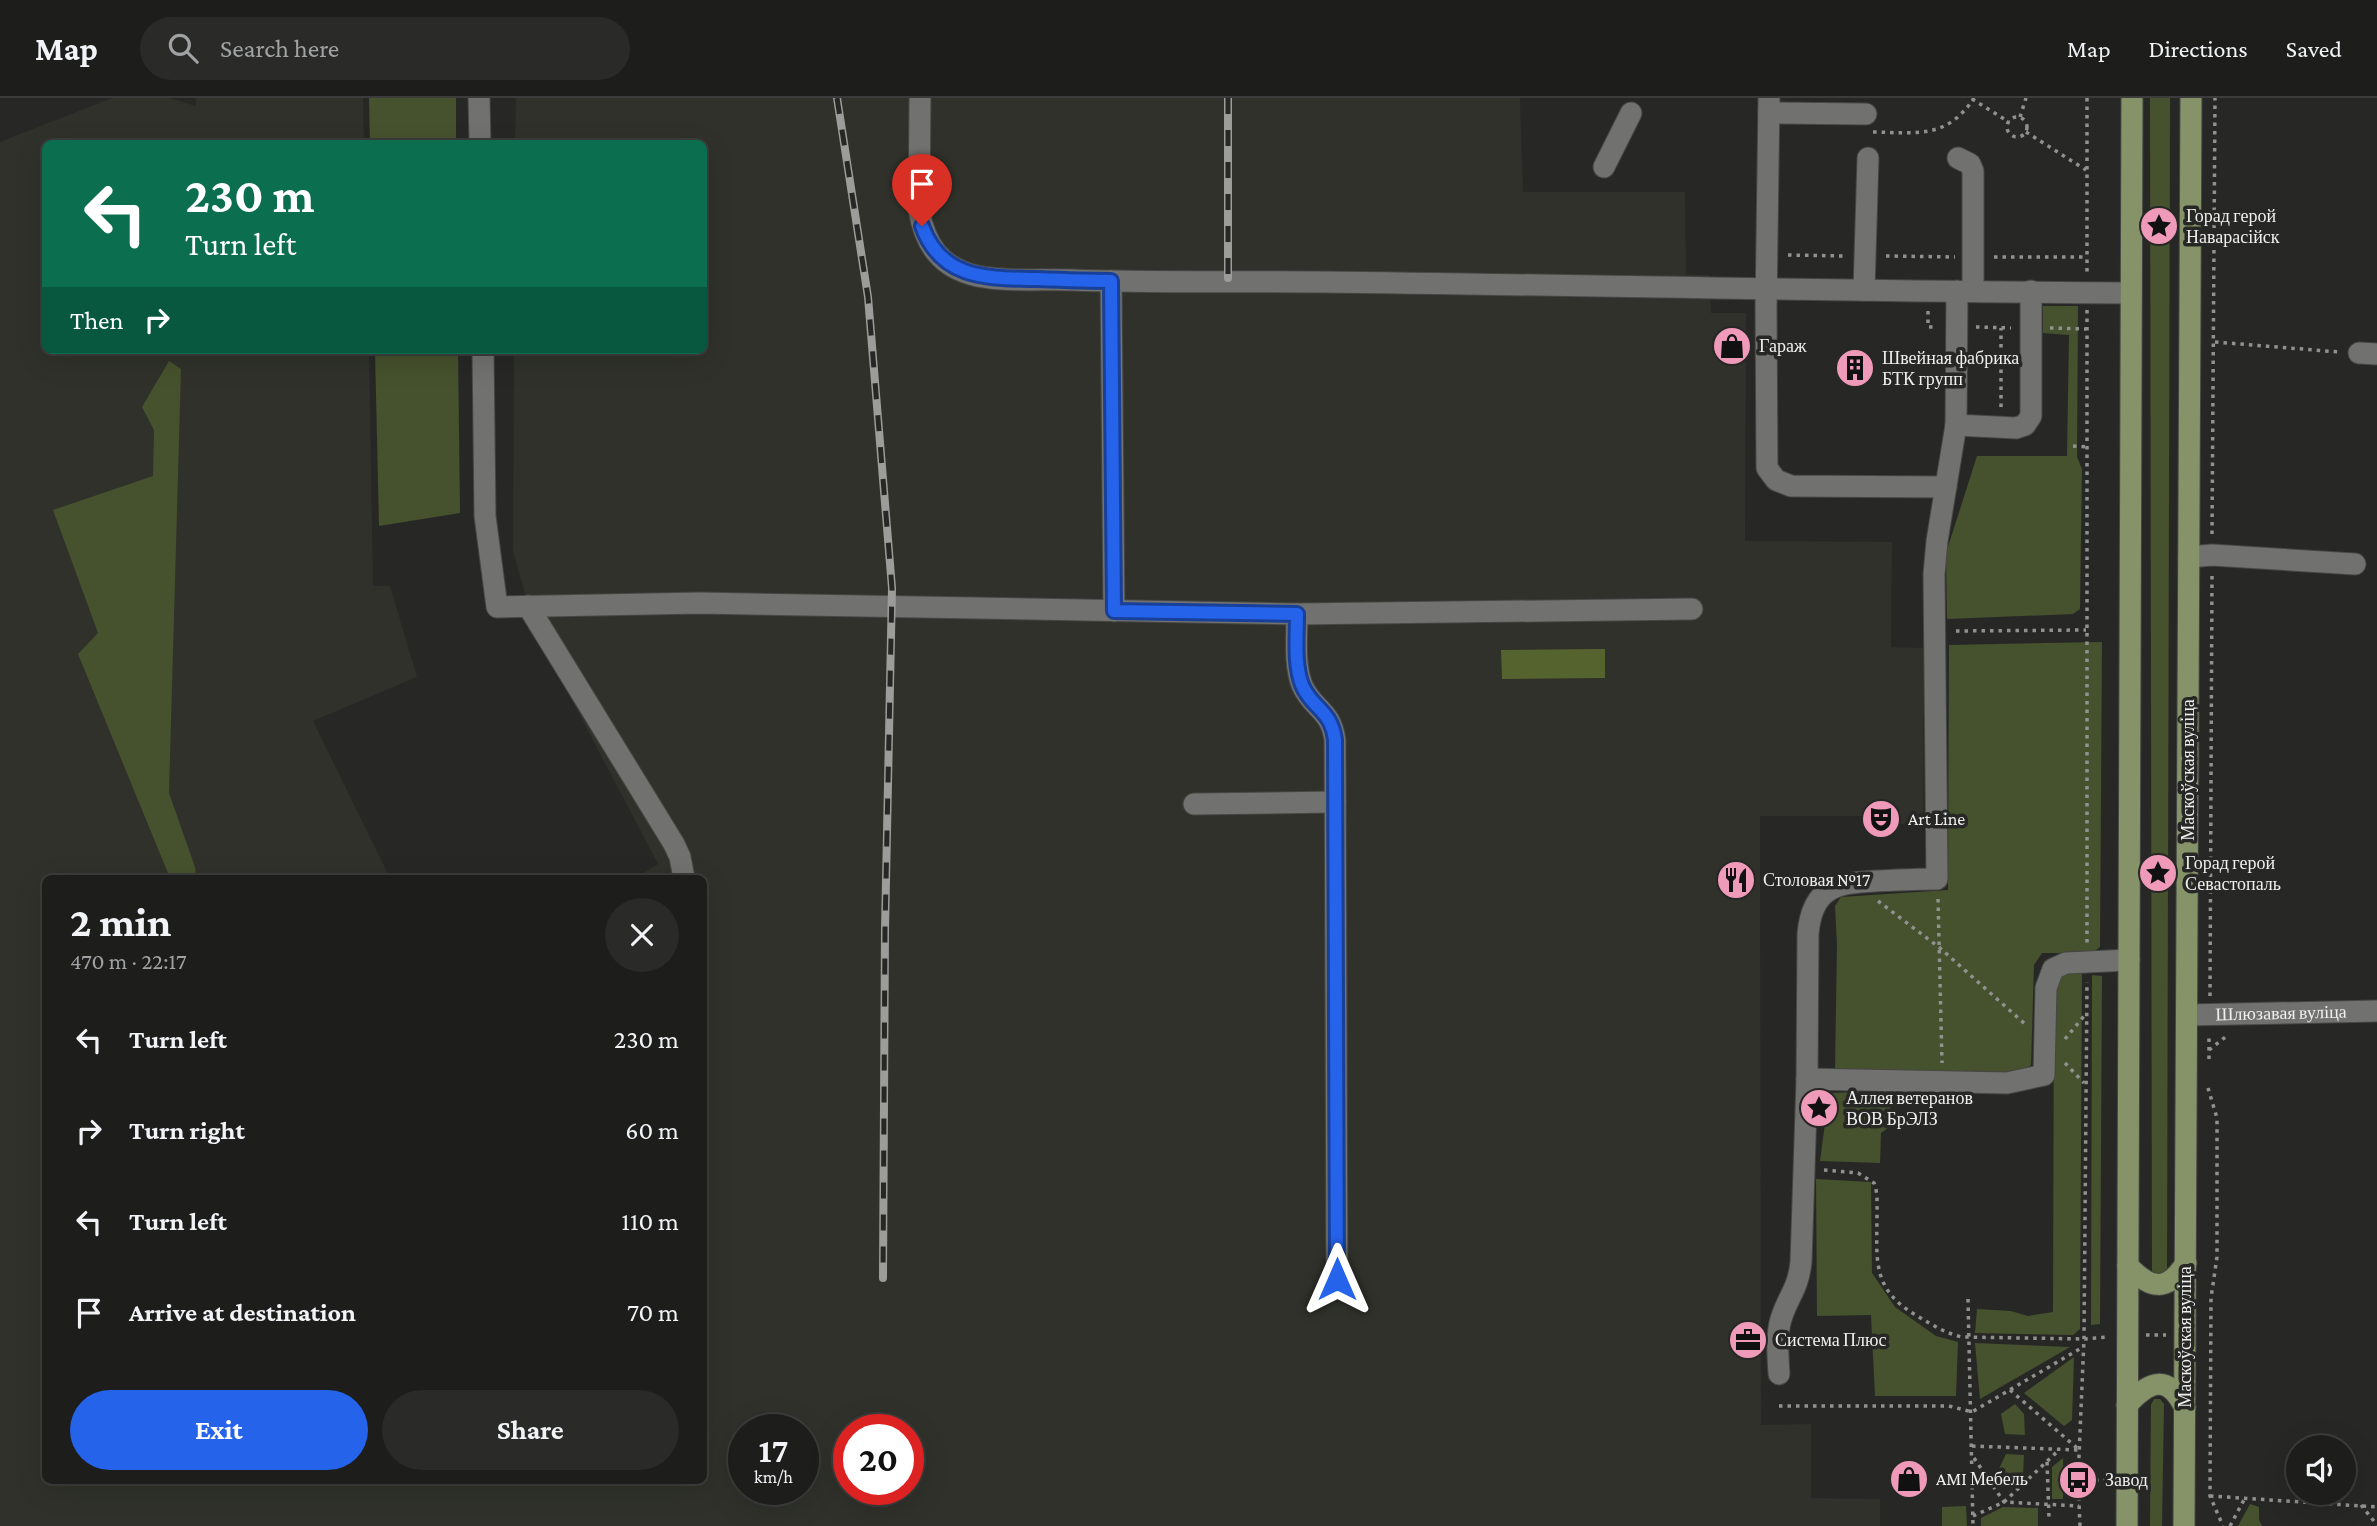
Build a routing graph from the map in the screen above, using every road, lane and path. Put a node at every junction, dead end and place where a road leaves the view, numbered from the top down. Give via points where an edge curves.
1 (479, 98) edge
2 (920, 98) edge
3 (1973, 98) edge
4 (2026, 98) edge
5 (2087, 98) edge
6 (2132, 98) edge
7 (2191, 98) edge
8 (1769, 105) edge
9 (1809, 106) edge
10 (1631, 113) dead end
11 (1866, 114) joint
12 (2020, 117) junction
13 (2009, 122) junction
14 (2026, 132) junction
15 (480, 140) edge
16 (1868, 158) dead end
17 (1958, 158) dead end
18 (1604, 167) dead end
19 (2087, 170) junction
20 (1767, 255) junction
21 (1866, 256) junction
22 (1973, 257) junction
23 (2087, 257) junction
24 (1111, 281) junction
25 (1766, 289) junction
26 (1864, 290) junction
27 (1965, 291) junction
28 (2031, 291) junction
29 (2088, 292) junction
30 (2131, 293) junction
31 (1927, 299) dead end
32 (1957, 327) junction
33 (2001, 328) junction
34 (2032, 328) junction
35 (2086, 329) junction
36 (2215, 342) dead end
37 (483, 354) edge
38 (2368, 354) edge
39 (1956, 425) junction
40 (2001, 427) junction
41 (2073, 446) dead end
42 (2087, 447) junction
43 (1946, 487) junction
44 (2189, 558) junction
45 (2355, 564) dead end
46 (528, 606) junction
47 (1692, 609) dead end
48 (1114, 611) junction
49 (1297, 614) junction
50 (2086, 630) junction
51 (1955, 631) dead end
52 (1335, 802) junction
53 (1194, 804) dead end
54 (683, 875) edge
55 (1937, 879) junction
56 (1853, 882) junction
57 (1940, 948) junction
58 (2129, 960) junction
59 (2087, 962) junction
60 (2377, 1011) edge
61 (2210, 1013) junction
62 (2187, 1014) junction
63 (2086, 1015) junction
64 (2049, 1046) junction
65 (2208, 1063) dead end
66 (1807, 1079) junction
67 (1942, 1083) junction
68 (2085, 1084) junction
69 (2207, 1087) dead end
70 (1818, 1170) dead end
71 (2186, 1263) junction
72 (2128, 1266) junction
73 (1337, 1279) dead end
74 (1968, 1299) dead end
75 (1968, 1337) junction
76 (2084, 1339) junction
77 (2083, 1347) junction
78 (1779, 1374) dead end
79 (2010, 1390) junction
80 (2127, 1405) junction
81 (1779, 1406) dead end
82 (2185, 1408) junction
83 (1972, 1412) junction
84 (1972, 1446) junction
85 (2059, 1450) junction
86 (2078, 1450) junction
87 (1973, 1456) junction
88 (2047, 1462) junction
89 (2078, 1480) junction
90 (2127, 1480) junction
91 (2210, 1496) junction
92 (2245, 1498) junction
93 (2004, 1502) junction
94 (2048, 1504) junction
95 (2360, 1505) junction
96 (2079, 1506) junction
97 (2377, 1507) edge
98 (1973, 1516) junction
99 (2049, 1518) dead end
100 (2377, 1525) edge
101 (1973, 1526) edge
102 (2080, 1526) edge
103 (2127, 1526) edge
104 (2184, 1526) edge
105 (2223, 1526) edge
106 (2230, 1526) edge

1 - 15 street
2 - 24 street via 919,211 927,241 937,254 978,276
3 - 11 path via 1950,124 1928,132 1869,132
3 - 13 path
4 - 12 path
5 - 19 path
6 - 30 main road
7 - 44 main road, Маскоўская вуліца
8 - 9 street
8 - 20 street
9 - 11 street
10 - 18 street
12 - 13 path
12 - 14 path
13 - 14 path via 2010,134
14 - 19 path
16 - 21 street
17 - 22 street via 1973,171
19 - 23 path
20 - 21 path
20 - 25 street
21 - 22 path
21 - 26 street
22 - 23 path
22 - 27 street
23 - 29 path
24 - 25 street
24 - 48 street
25 - 26 street
25 - 43 street via 1766,461 1776,480 1791,486
26 - 27 street
27 - 28 street
27 - 32 street
28 - 29 street
28 - 34 street
29 - 30 street
29 - 35 path
30 - 58 main road
31 - 32 path via 1928,327
32 - 33 path
32 - 39 street
33 - 34 path
33 - 40 path
34 - 35 path
34 - 40 street via 2031,416 2021,427
35 - 42 path
36 - 38 path
37 - 46 street via 485,516 497,607
39 - 40 street
39 - 43 street
41 - 42 path
42 - 50 path
43 - 55 street via 1934,574
44 - 45 street via 2212,555
44 - 62 main road, Маскоўская вуліца
46 - 48 street via 700,603
46 - 54 street via 674,844
47 - 49 street
48 - 49 street
49 - 52 street via 1299,675 1308,696 1324,711 1334,730
50 - 51 path
50 - 59 path
52 - 53 street
52 - 73 street
55 - 56 street
55 - 57 path
56 - 57 path
56 - 66 street via 1824,892 1809,922
57 - 64 path
57 - 67 path
58 - 59 street
58 - 72 main road
59 - 63 path
59 - 64 street via 2059,965 2050,974 2046,988
60 - 61 street, Шлюзавая вуліца
61 - 62 street, Шлюзавая вуліца
61 - 65 path
62 - 71 main road, Маскоўская вуліца
63 - 64 path
63 - 68 path
64 - 67 street via 2044,1075 2014,1082
64 - 68 path
66 - 67 street
66 - 78 street via 1801,1262 1798,1283 1779,1328
68 - 76 path
69 - 91 path via 2217,1118
70 - 75 path via 1858,1173 1874,1183 1877,1269 1885,1288 1899,1303 1943,1331
71 - 72 main road via 2177,1277 2152,1285
71 - 82 main road, Маскоўская вуліца
72 - 80 main road
74 - 75 path
75 - 76 path
75 - 83 path
76 - 77 path
77 - 79 path
77 - 86 path
79 - 83 path
79 - 86 path
80 - 82 main road via 2150,1385 2164,1385 2178,1392
80 - 90 main road
81 - 83 path via 1949,1406
82 - 104 main road, Маскоўская вуліца
83 - 84 path
84 - 85 path
84 - 87 path
85 - 86 path
85 - 88 path
86 - 89 path
87 - 93 path
87 - 98 path
88 - 93 path
88 - 94 path
89 - 90 path
89 - 96 path
90 - 103 main road
91 - 92 path
91 - 105 path
92 - 95 path
92 - 106 path
93 - 94 path
93 - 98 path
94 - 96 path
94 - 99 path
95 - 97 path
95 - 100 path
96 - 102 path
98 - 101 path

